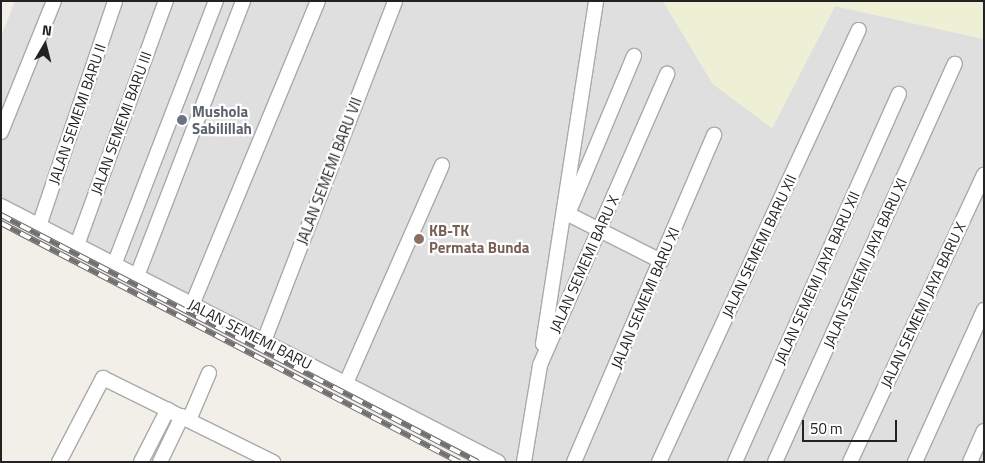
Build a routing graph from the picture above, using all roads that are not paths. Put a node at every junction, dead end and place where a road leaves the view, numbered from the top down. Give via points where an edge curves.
1 (54, 1) edge
2 (115, 1) edge
3 (166, 1) edge
4 (216, 1) edge
5 (243, 1) edge
6 (318, 1) edge
7 (395, 1) edge
8 (596, 1) edge
9 (859, 30) dead end
10 (634, 56) dead end
11 (955, 64) dead end
12 (668, 74) dead end
13 (898, 94) dead end
14 (1, 132) edge
15 (714, 135) dead end
16 (442, 165) dead end
17 (984, 175) edge
18 (1, 206) edge
19 (566, 213) junction
20 (39, 226) junction
21 (600, 230) junction
22 (77, 246) junction
23 (661, 261) junction
24 (114, 265) junction
25 (136, 276) junction
26 (192, 305) junction
27 (984, 310) edge
28 (264, 341) junction
29 (540, 365) junction
30 (209, 373) dead end
31 (346, 383) junction
32 (168, 409) junction
33 (186, 418) junction
34 (984, 431) edge
35 (248, 456) edge
36 (59, 462) edge
37 (141, 462) edge
38 (160, 462) edge
39 (273, 462) edge
40 (498, 462) edge
41 (524, 462) edge
42 (574, 462) edge
43 (659, 462) edge
44 (735, 462) edge
45 (775, 462) edge
46 (850, 462) edge
47 (915, 462) edge
48 (970, 462) edge

1 - 14 street
2 - 20 street, JALAN SEMEMI BARU II
3 - 22 street, JALAN SEMEMI BARU III
4 - 24 street
5 - 25 street
6 - 26 street
7 - 28 street, JALAN SEMEMI BARU VII
8 - 19 street
9 - 43 street, JALAN SEMEMI BARU XII
10 - 19 street
11 - 45 street, JALAN SEMEMI JAYA BARU XI
12 - 21 street, JALAN SEMEMI BARU X
13 - 44 street, JALAN SEMEMI JAYA BARU XII
15 - 23 street, JALAN SEMEMI BARU XI
16 - 31 street
17 - 46 street, JALAN SEMEMI JAYA BARU X
18 - 20 street, JALAN SEMEMI BARU
19 - 21 street
19 - 29 street
20 - 22 street, JALAN SEMEMI BARU
21 - 23 street
21 - 29 street, JALAN SEMEMI BARU X
22 - 24 street, JALAN SEMEMI BARU
23 - 42 street, JALAN SEMEMI BARU XI
24 - 25 street, JALAN SEMEMI BARU
25 - 26 street, JALAN SEMEMI BARU
26 - 28 street, JALAN SEMEMI BARU
27 - 47 street
28 - 31 street, JALAN SEMEMI BARU
29 - 41 street, JALAN SEMEMI BARU X
30 - 33 street
31 - 40 street, JALAN SEMEMI BARU
32 - 33 street
32 - 36 street via 101,379
32 - 37 street
33 - 35 street
33 - 38 street
34 - 48 street
35 - 39 street

